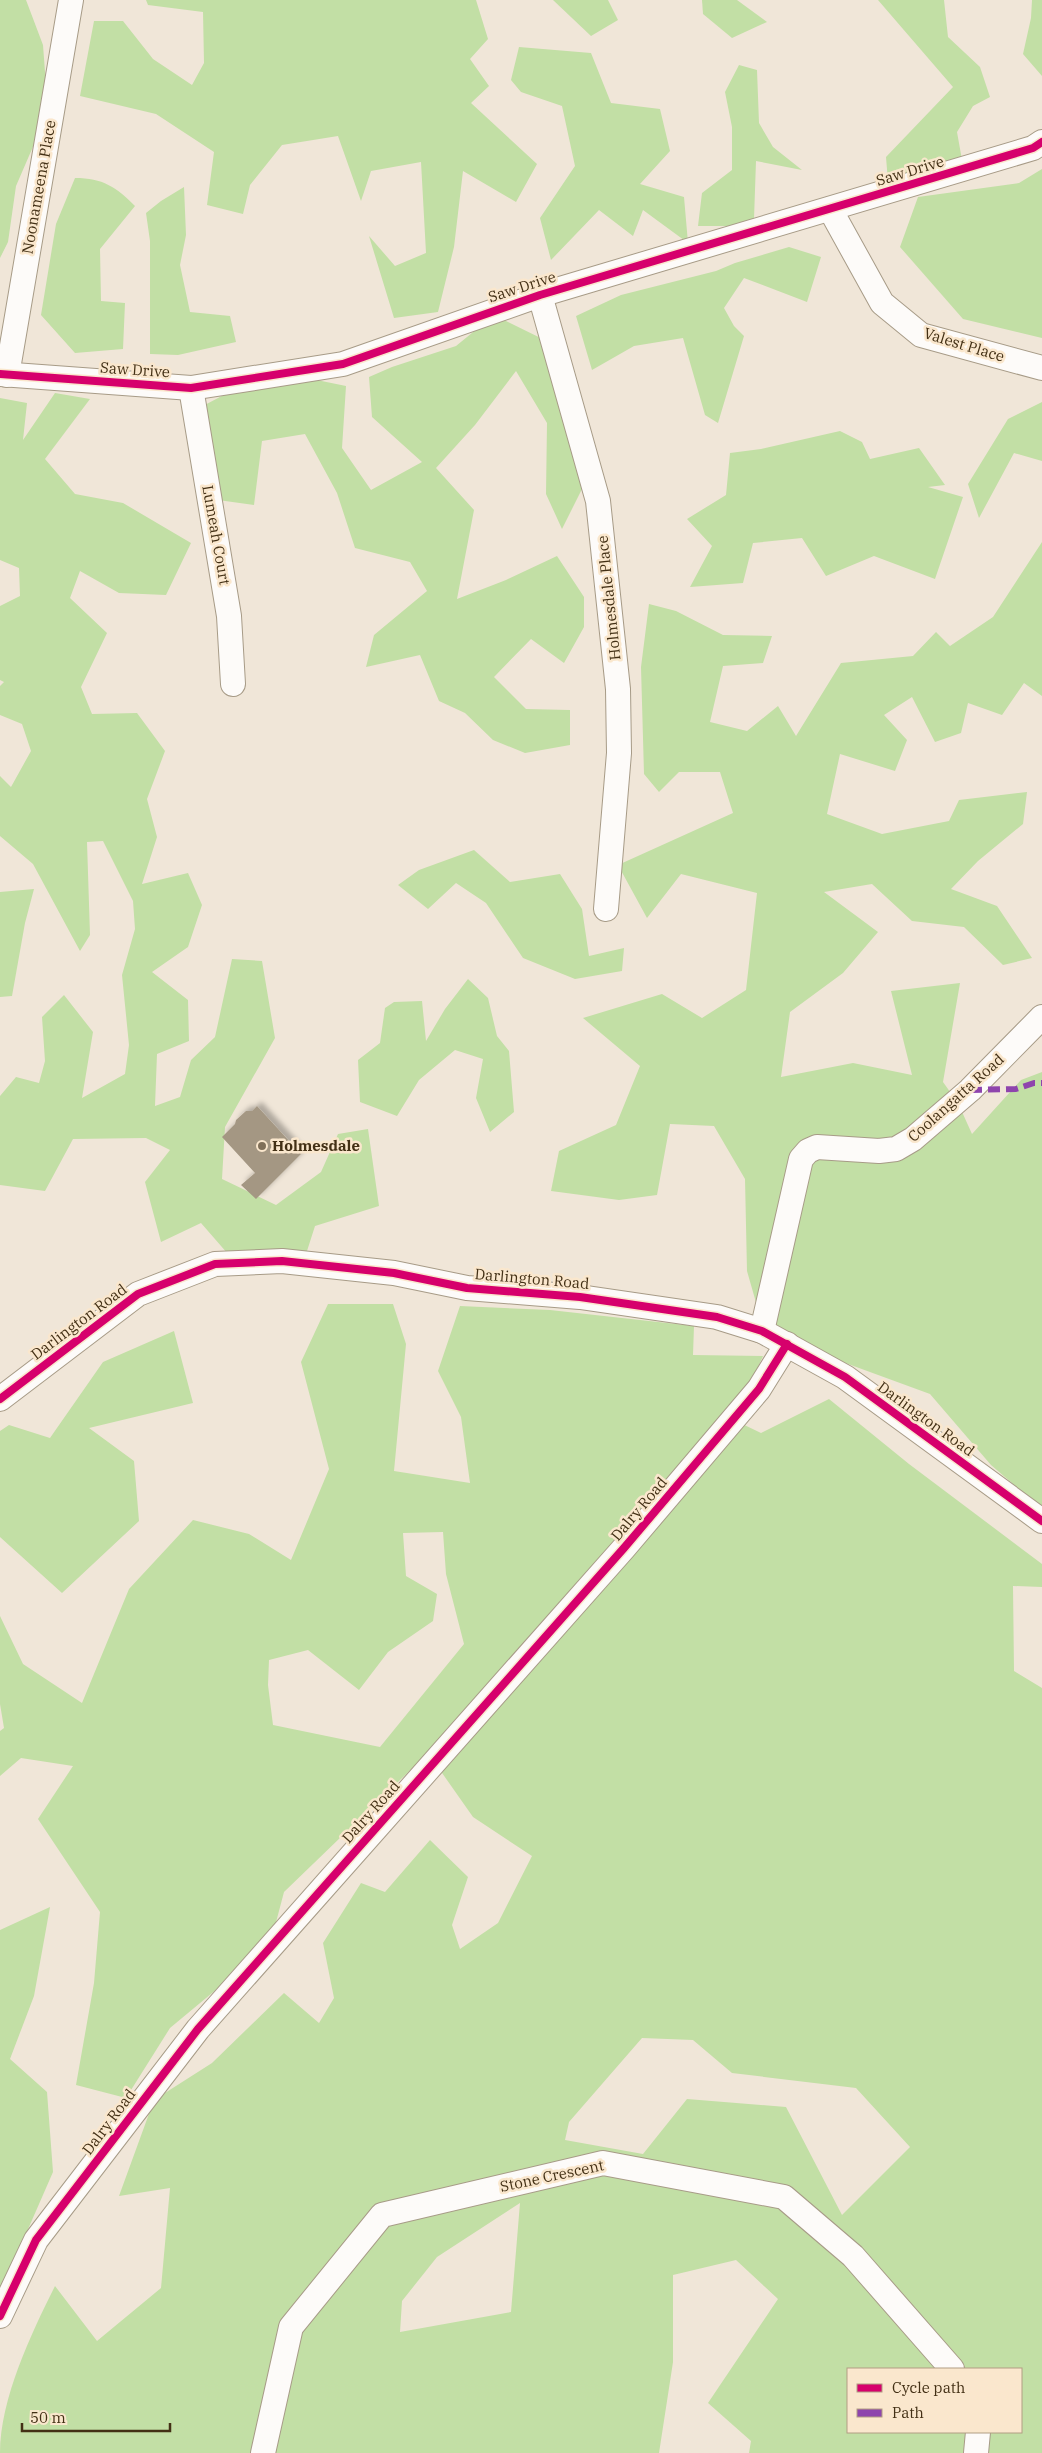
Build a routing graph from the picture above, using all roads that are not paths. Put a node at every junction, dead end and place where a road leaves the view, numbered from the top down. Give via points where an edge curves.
1 (71, 0) edge
2 (1042, 142) edge
3 (830, 209) junction
4 (540, 295) junction
5 (1042, 368) edge
6 (4, 374) edge
7 (191, 388) junction
8 (232, 684) dead end
9 (606, 909) dead end
10 (1042, 1017) edge
11 (762, 1331) junction
12 (787, 1344) junction
13 (0, 1399) edge
14 (1042, 1521) edge
15 (0, 2316) edge
16 (951, 2368) edge
17 (978, 2433) edge
18 (263, 2453) edge
19 (976, 2453) edge

1 - 6 street, Noonameena Place
2 - 3 street, Saw Drive via 1033,148
3 - 4 street, Saw Drive
3 - 5 street, Valest Place via 882,303 921,335
4 - 7 street, Saw Drive via 343,364
4 - 9 street, Holmesdale Place via 598,501 618,689 619,753
6 - 7 street, Saw Drive
7 - 8 street, Lumeah Court via 229,616
10 - 11 street, Coolangatta Road via 970,1090 913,1139 896,1149 879,1152 817,1148 808,1151 801,1159
11 - 12 street, Darlington Road
11 - 13 street, Darlington Road via 717,1317 580,1296 467,1288 394,1273 282,1261 215,1264 138,1294
12 - 14 street, Darlington Road via 845,1377
12 - 15 street, Dalry Road via 759,1389 624,1548 198,2029 36,2240
16 - 18 street, Stone Crescent via 853,2256 784,2197 603,2163 382,2215 291,2327
17 - 19 street

